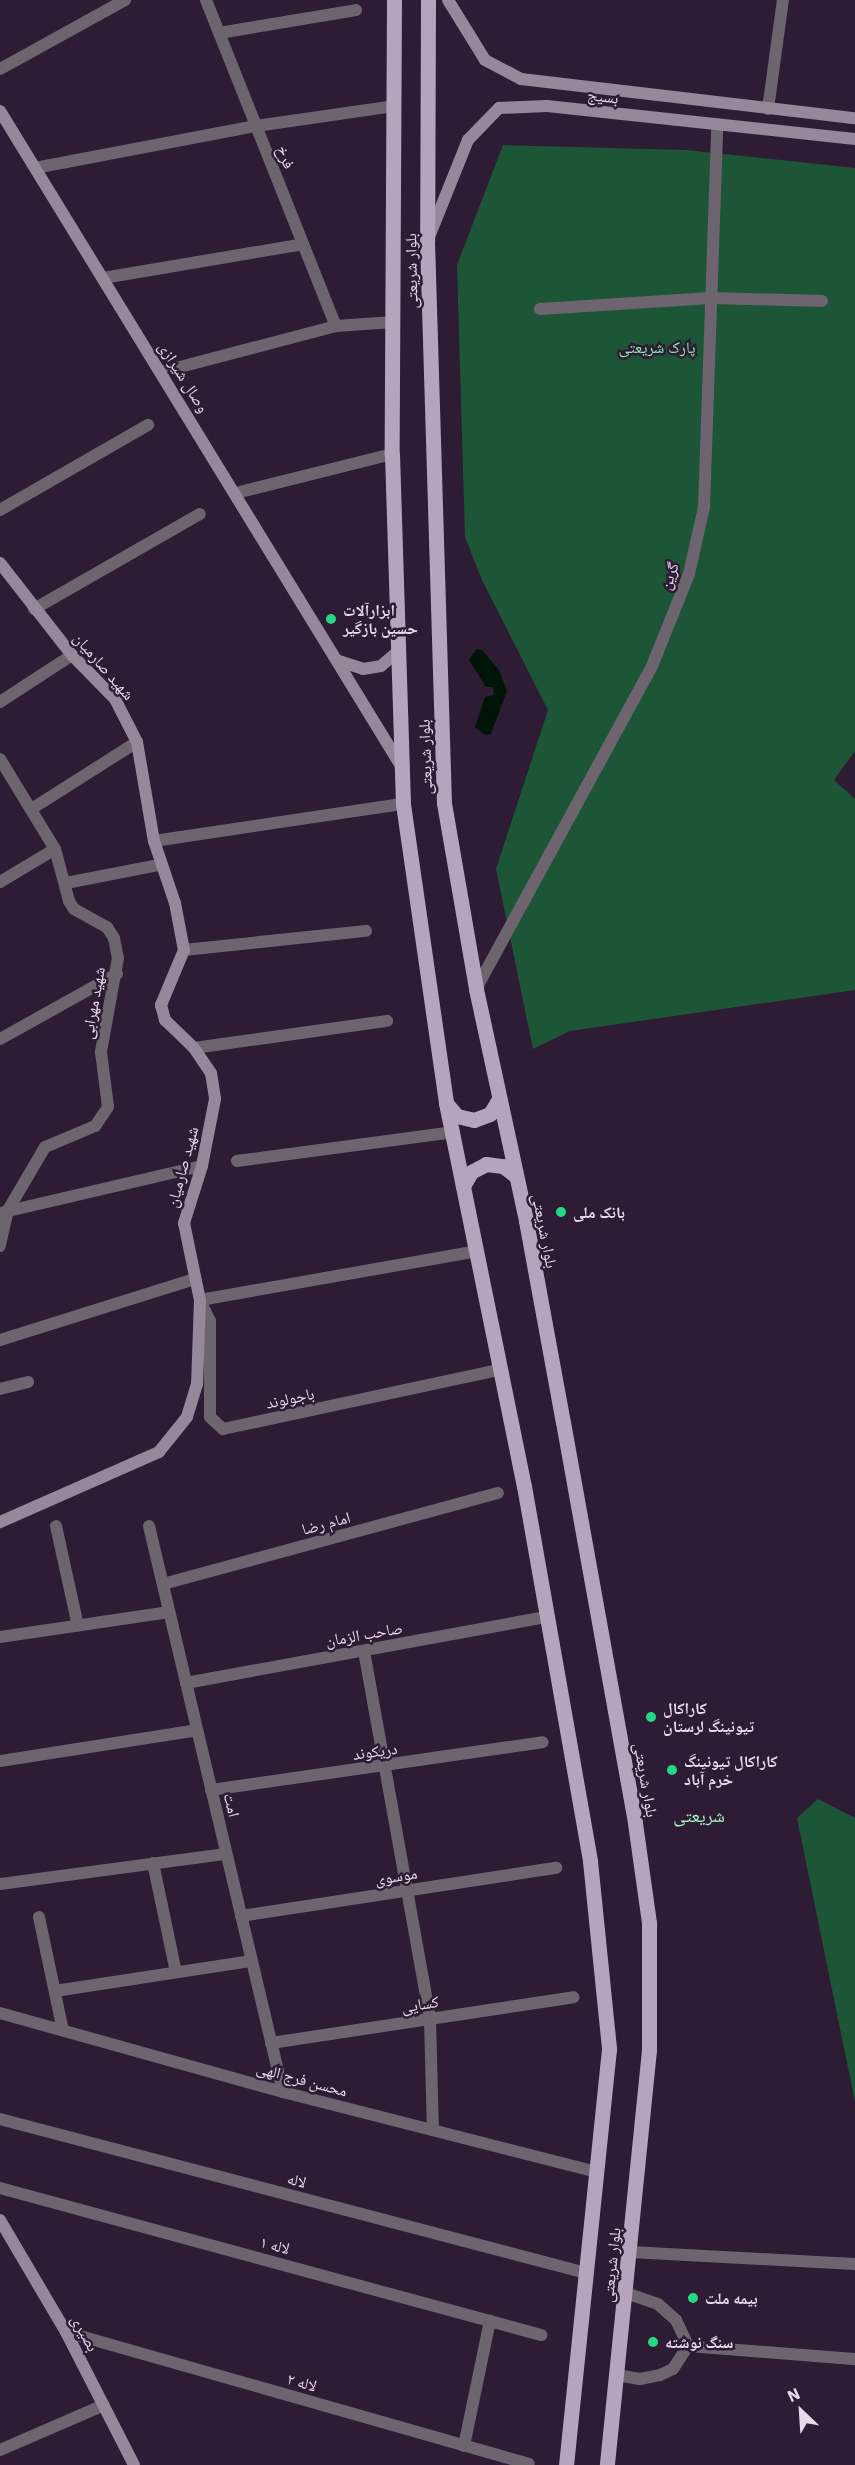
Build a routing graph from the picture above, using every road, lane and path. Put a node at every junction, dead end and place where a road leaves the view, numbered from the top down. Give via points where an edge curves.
1 (125, 0) edge
2 (206, 0) edge
3 (394, 0) edge
4 (428, 0) edge
5 (448, 0) edge
6 (783, 0) edge
7 (356, 10) dead end
8 (219, 33) junction
9 (0, 69) edge
10 (717, 103) junction
11 (393, 106) junction
12 (768, 109) junction
13 (0, 111) edge
14 (855, 118) edge
15 (256, 126) junction
16 (717, 126) junction
17 (855, 139) edge
18 (35, 168) junction
19 (428, 241) junction
20 (303, 244) junction
21 (103, 278) junction
22 (711, 298) junction
23 (822, 301) dead end
24 (540, 309) dead end
25 (393, 321) junction
26 (336, 326) junction
27 (161, 372) junction
28 (148, 425) dead end
29 (392, 454) junction
30 (236, 493) junction
31 (0, 510) edge
32 (200, 514) dead end
33 (1, 569) edge
34 (34, 609) junction
35 (398, 651) junction
36 (72, 655) junction
37 (339, 661) junction
38 (0, 702) edge
39 (137, 742) junction
40 (0, 759) edge
41 (401, 766) junction
42 (403, 804) junction
43 (33, 808) junction
44 (154, 841) junction
45 (55, 849) junction
46 (159, 865) junction
47 (0, 882) edge
48 (66, 883) junction
49 (366, 931) dead end
50 (184, 950) junction
51 (117, 974) junction
52 (476, 989) junction
53 (387, 1021) dead end
54 (0, 1039) edge
55 (194, 1048) junction
56 (499, 1099) junction
57 (446, 1103) junction
58 (454, 1132) junction
59 (237, 1161) dead end
60 (202, 1166) junction
61 (516, 1176) junction
62 (463, 1186) junction
63 (4, 1211) edge
64 (0, 1246) edge
65 (478, 1251) junction
66 (195, 1279) junction
67 (200, 1300) junction
68 (0, 1340) edge
69 (498, 1370) junction
70 (28, 1382) dead end
71 (0, 1389) edge
72 (498, 1493) dead end
73 (0, 1521) edge
74 (56, 1526) dead end
75 (149, 1526) dead end
76 (163, 1584) junction
77 (170, 1612) junction
78 (547, 1617) junction
79 (78, 1626) junction
80 (0, 1637) edge
81 (364, 1651) junction
82 (186, 1683) junction
83 (197, 1730) junction
84 (543, 1742) dead end
85 (0, 1761) edge
86 (384, 1766) junction
87 (212, 1790) junction
88 (226, 1854) junction
89 (153, 1863) junction
90 (556, 1869) dead end
91 (0, 1884) edge
92 (407, 1891) junction
93 (241, 1916) junction
94 (39, 1917) dead end
95 (252, 1961) junction
96 (176, 1972) junction
97 (55, 1990) junction
98 (574, 1997) dead end
99 (0, 2013) edge
100 (430, 2019) junction
101 (63, 2031) junction
102 (271, 2043) junction
103 (283, 2092) junction
104 (0, 2119) edge
105 (433, 2130) junction
106 (597, 2172) junction
107 (0, 2188) edge
108 (2, 2226) edge
109 (631, 2252) junction
110 (855, 2264) edge
111 (586, 2273) junction
112 (626, 2293) junction
113 (490, 2321) junction
114 (66, 2332) junction
115 (541, 2335) dead end
116 (688, 2346) junction
117 (855, 2359) edge
118 (617, 2375) junction
119 (104, 2405) junction
120 (464, 2446) junction
121 (0, 2450) edge
122 (529, 2464) edge
123 (134, 2465) edge
124 (567, 2465) edge
125 (607, 2465) edge

1 - 9 street
2 - 8 street, فرخ
3 - 11 main road, بلوار شریعتی
4 - 19 main road, بلوار شریعتی
5 - 10 street, بسیج via 485,60 520,79
6 - 12 street
7 - 8 street
8 - 15 street, فرخ
10 - 12 street, بسیج
10 - 16 street
11 - 15 street
11 - 25 main road, بلوار شریعتی
12 - 14 street, بسیج
13 - 18 street, وصال شیرازی
15 - 18 street
15 - 20 street, فرخ
16 - 17 street, بسیج
16 - 19 street, بسیج via 547,106 499,108 468,140
16 - 22 street, گرین
18 - 21 street, وصال شیرازی
19 - 52 main road, بلوار شریعتی via 444,803
20 - 21 street
20 - 26 street, فرخ
21 - 27 street, وصال شیرازی
22 - 23 street
22 - 24 street
22 - 52 street, گرین via 704,507 689,574 652,666
25 - 26 street
25 - 29 main road, بلوار شریعتی
26 - 27 street
27 - 30 street, وصال شیرازی
28 - 31 street
29 - 30 street
29 - 35 main road, بلوار شریعتی
30 - 37 street, وصال شیرازی
32 - 34 street
33 - 34 street, شهید صارمیان
34 - 36 street, شهید صارمیان
35 - 37 street via 381,666 363,669
35 - 41 main road, بلوار شریعتی
36 - 38 street
36 - 39 street, شهید صارمیان via 115,699
37 - 41 street, وصال شیرازی
39 - 43 street
39 - 44 street, شهید صارمیان
40 - 43 street, شهید مهرابی
41 - 42 main road, بلوار شریعتی
42 - 44 street
42 - 57 main road, بلوار شریعتی
43 - 45 street, شهید مهرابی
44 - 46 street, شهید صارمیان
45 - 47 street
45 - 48 street, شهید مهرابی
46 - 48 street
46 - 50 street, شهید صارمیان via 175,903
48 - 51 street, شهید مهرابی via 74,909 99,920 114,938
49 - 50 street
50 - 55 street, شهید صارمیان via 161,1005 165,1020
51 - 54 street
51 - 63 street, شهید مهرابی via 101,1052 108,1107 103,1118 95,1126 45,1147
52 - 56 main road, بلوار شریعتی
53 - 55 street
55 - 60 street, شهید صارمیان via 211,1073 215,1099
56 - 57 main road via 490,1114 474,1120 457,1116
56 - 61 main road, بلوار شریعتی
57 - 58 main road, بلوار شریعتی
58 - 59 street
58 - 62 main road, بلوار شریعتی
60 - 63 street
60 - 66 street, شهید صارمیان via 184,1223
61 - 62 main road via 503,1166 486,1164 471,1172
61 - 109 main road, بلوار شریعتی via 635,1823 649,1923 649,2050
62 - 65 main road, بلوار شریعتی
63 - 64 street, شهید مهرابی
65 - 67 street
65 - 69 main road, بلوار شریعتی
66 - 67 street, شهید صارمیان
66 - 68 street
67 - 69 street, باجولوند via 210,1321 210,1417 223,1429
67 - 73 street, شهید صارمیان via 193,1404 177,1432 159,1452
69 - 78 main road, بلوار شریعتی
70 - 71 street
72 - 76 street, امام رضا
74 - 79 street
75 - 76 street, امت
76 - 77 street, امت
77 - 79 street
77 - 82 street, امت
78 - 81 street, صاحب الزمان
78 - 106 main road, بلوار شریعتی via 599,1929 609,2049
79 - 80 street
81 - 82 street, صاحب الزمان
81 - 86 street
82 - 83 street, امت
83 - 85 street
83 - 87 street, امت
84 - 86 street, دریکوند
86 - 87 street, دریکوند
86 - 92 street
87 - 88 street, امت
88 - 89 street
88 - 93 street, امت
89 - 91 street
89 - 96 street
90 - 92 street, موسوی
92 - 93 street, موسوی
92 - 100 street
93 - 95 street, امت
94 - 97 street
95 - 96 street
95 - 102 street, امت
96 - 97 street
97 - 101 street
98 - 100 street, کسایی
99 - 101 street, محسن فرج الهی
100 - 102 street, کسایی
100 - 105 street
101 - 103 street, محسن فرج الهی
102 - 103 street, امت
103 - 105 street, محسن فرج الهی
104 - 111 street, لاله
105 - 106 street, محسن فرج الهی
106 - 111 main road, بلوار شریعتی
107 - 113 street, لاله ۱
108 - 114 street, بصیری
109 - 110 street
109 - 112 main road, بلوار شریعتی
111 - 124 main road, بلوار شریعتی
112 - 116 street via 658,2304 676,2320
112 - 118 main road, بلوار شریعتی
113 - 115 street, لاله ۱
113 - 120 street
114 - 119 street, بصیری
114 - 120 street, لاله ۲
116 - 117 street
116 - 118 street via 673,2369 660,2375 640,2379
118 - 125 main road, بلوار شریعتی
119 - 121 street
119 - 123 street, بصیری
120 - 122 street, لاله ۲

